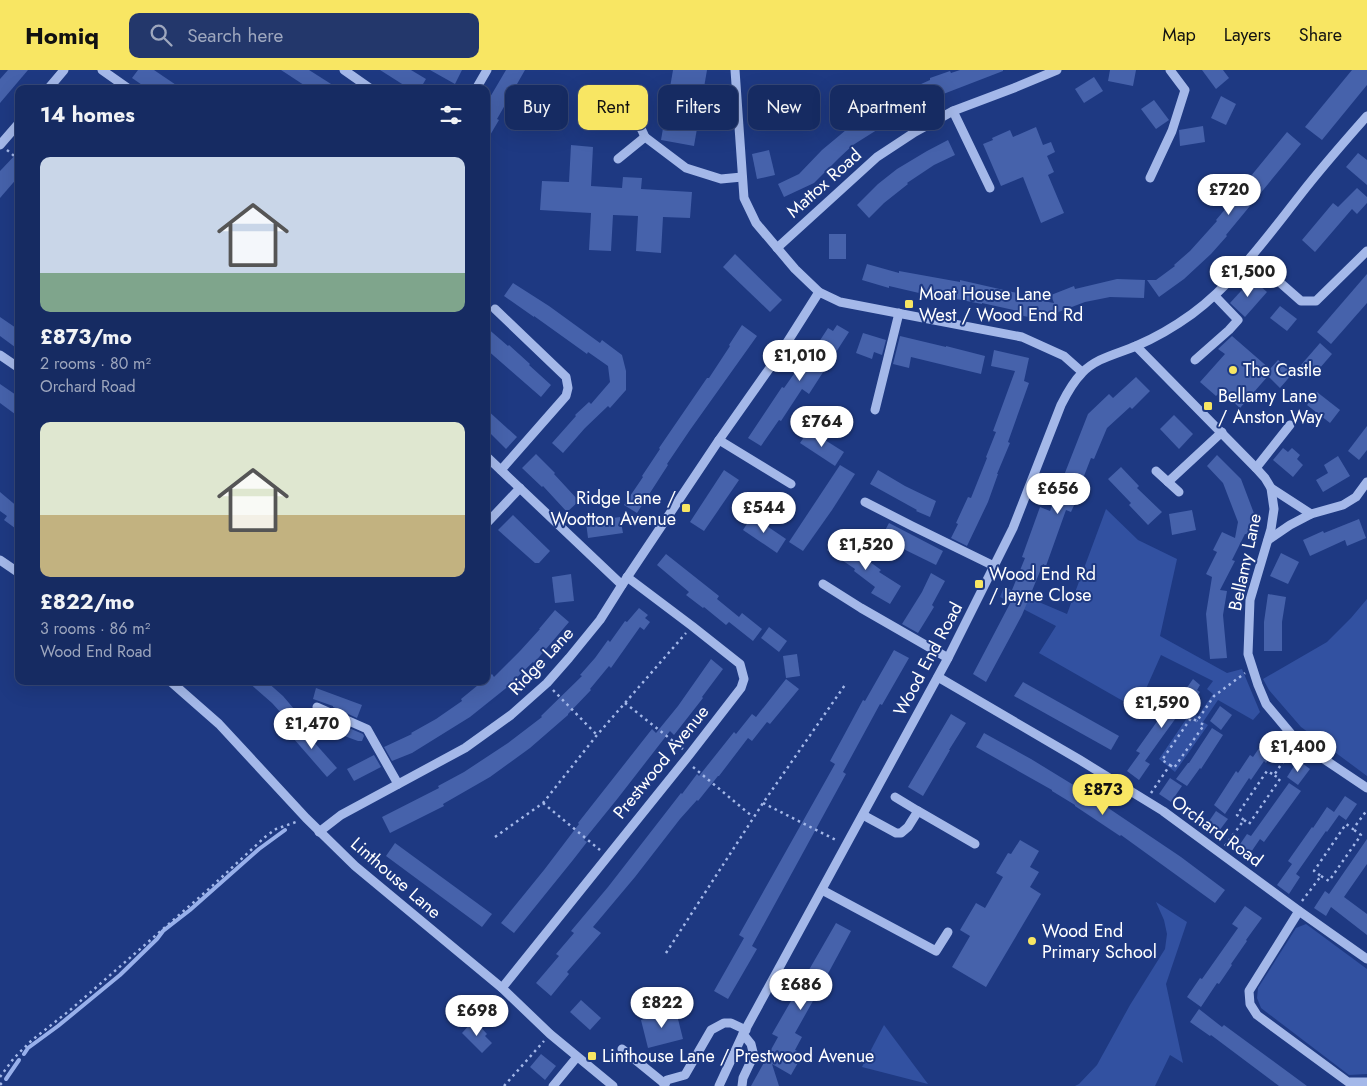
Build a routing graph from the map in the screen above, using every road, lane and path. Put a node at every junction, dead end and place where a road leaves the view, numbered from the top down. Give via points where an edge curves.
1 (64, 70) edge
2 (102, 70) edge
3 (344, 70) edge
4 (487, 70) edge
5 (735, 70) edge
6 (1057, 70) edge
7 (1170, 70) edge
8 (51, 85) edge
9 (123, 85) edge
10 (365, 85) edge
11 (478, 85) edge
12 (953, 111) junction
13 (1367, 116) edge
14 (15, 127) edge
15 (642, 130) edge
16 (645, 137) junction
17 (0, 144) edge
18 (15, 157) edge
19 (618, 159) dead end
20 (742, 177) junction
21 (1150, 178) dead end
22 (990, 188) dead end
23 (777, 248) junction
24 (1367, 250) edge
25 (1251, 257) junction
26 (819, 292) junction
27 (1215, 296) junction
28 (495, 310) dead end
29 (899, 313) junction
30 (1136, 346) junction
31 (0, 355) edge
32 (1195, 360) dead end
33 (15, 365) edge
34 (1082, 372) junction
35 (875, 410) dead end
36 (1290, 425) dead end
37 (1222, 432) junction
38 (719, 440) junction
39 (490, 460) edge
40 (1256, 468) junction
41 (501, 470) junction
42 (1156, 471) dead end
43 (1168, 482) junction
44 (1367, 482) edge
45 (791, 484) dead end
46 (520, 488) junction
47 (1271, 488) junction
48 (1179, 492) dead end
49 (865, 502) dead end
50 (1311, 514) junction
51 (490, 520) edge
52 (1268, 540) junction
53 (0, 560) edge
54 (994, 566) junction
55 (15, 570) edge
56 (624, 581) junction
57 (823, 584) dead end
58 (692, 626) junction
59 (948, 658) junction
60 (1252, 667) junction
61 (938, 677) junction
62 (547, 683) junction
63 (175, 685) edge
64 (845, 685) dead end
65 (625, 703) junction
66 (317, 707) dead end
67 (1197, 721) junction
68 (597, 735) junction
69 (1297, 741) junction
70 (688, 757) junction
71 (1170, 765) junction
72 (1274, 775) junction
73 (398, 784) junction
74 (1367, 788) edge
75 (895, 797) dead end
76 (1145, 800) junction
77 (543, 803) junction
78 (763, 803) junction
79 (1367, 810) edge
80 (918, 811) junction
81 (863, 815) junction
82 (753, 817) junction
83 (306, 818) junction
84 (1244, 820) junction
85 (1353, 829) junction
86 (319, 832) junction
87 (495, 838) dead end
88 (975, 844) dead end
89 (846, 846) junction
90 (1220, 853) junction
91 (607, 856) junction
92 (1321, 876) junction
93 (822, 890) junction
94 (1297, 910) junction
95 (948, 932) dead end
96 (666, 953) dead end
97 (1367, 959) edge
98 (502, 988) junction
99 (745, 1032) junction
100 (550, 1034) junction
101 (622, 1049) dead end
102 (577, 1057) junction
103 (0, 1077) edge
104 (0, 1082) edge
105 (1367, 1082) edge
106 (664, 1085) edge
107 (3, 1086) edge
108 (504, 1086) edge
109 (553, 1086) edge
110 (612, 1086) edge
111 (719, 1086) edge
112 (742, 1086) edge

1 - 8 street
2 - 9 street
3 - 10 street
4 - 11 street
5 - 20 street
6 - 12 street, Mattox Road
7 - 21 street via 1185,90 1172,131
12 - 22 street
12 - 23 street, Mattox Road via 877,157
13 - 25 street, Wood End Road
14 - 17 street
15 - 16 street
16 - 19 street
16 - 20 street via 686,168 722,179
17 - 18 path
20 - 23 street via 744,198 756,223
23 - 26 street
24 - 25 street via 1316,301 1301,301
25 - 27 street, Wood End Road
26 - 29 street via 840,302
26 - 38 street, Ridge Lane
27 - 30 street, Wood End Road via 1170,329
27 - 32 street via 1238,320
28 - 41 street via 566,378 568,388 566,396
29 - 34 street via 1022,337 1064,356
29 - 35 street
30 - 34 street, Wood End Road via 1100,359
30 - 37 street
31 - 33 street
34 - 54 street, Wood End Road via 1061,404 1013,528
36 - 40 street
37 - 40 street
37 - 43 street
38 - 45 street
38 - 56 street, Ridge Lane
39 - 41 street, Prestwood Avenue
40 - 47 street
41 - 46 street, Prestwood Avenue
42 - 43 street
43 - 48 street
44 - 50 street via 1356,497 1343,505
46 - 51 street
46 - 56 street, Prestwood Avenue
47 - 50 street
47 - 52 street, Bellamy Lane via 1274,509
49 - 54 street
50 - 52 street
52 - 60 street, Bellamy Lane via 1250,600 1248,654
53 - 55 street
54 - 59 street, Wood End Road
56 - 58 street, Prestwood Avenue
56 - 62 street, Ridge Lane via 600,620
57 - 59 street
58 - 65 path
58 - 70 street, Prestwood Avenue via 740,664 744,679 741,688
59 - 61 street, Wood End Road
60 - 67 path via 1214,696
60 - 69 street, Bellamy Lane via 1266,704
61 - 76 street, Orchard Road
61 - 81 street, Wood End Road
62 - 68 path
62 - 73 street, Ridge Lane via 466,748
63 - 83 street, Linthouse Lane via 219,724
64 - 78 path
65 - 68 path
65 - 70 path
66 - 73 street via 367,729
67 - 71 path via 1204,725 1174,768
67 - 71 path via 1191,718 1162,760
68 - 77 path
69 - 72 path
69 - 74 street, Bellamy Lane
70 - 82 path
70 - 91 street, Prestwood Avenue
71 - 76 path
72 - 84 path via 1280,779 1249,824
72 - 84 path via 1267,771 1237,815
73 - 86 street, Ridge Lane via 341,815
75 - 80 street
76 - 90 street, Orchard Road
77 - 87 path
77 - 91 path
78 - 82 path
78 - 89 path
79 - 85 path
80 - 81 street via 902,833 896,833
80 - 88 street
81 - 89 street, Wood End Road
82 - 96 path
83 - 86 street, Linthouse Lane
83 - 103 path via 276,829 265,837 32,1040
84 - 90 path
85 - 92 path via 1346,824 1314,871
85 - 92 path via 1362,835 1329,881
86 - 98 street, Linthouse Lane via 392,898
89 - 93 street, Wood End Road
90 - 94 street, Orchard Road
91 - 98 street, Prestwood Avenue
92 - 94 path
93 - 95 street via 936,951
93 - 99 street, Wood End Road
94 - 97 street, Orchard Road
94 - 105 street via 1249,991 1250,1004 1256,1015 1348,1082
98 - 100 street, Linthouse Lane
99 - 106 street via 731,1023 712,1030 685,1075 667,1080
99 - 111 street, Wood End Road
99 - 112 street via 753,1052
100 - 102 street, Linthouse Lane
100 - 108 path
101 - 106 street
102 - 109 street
102 - 110 street, Linthouse Lane
104 - 107 path

